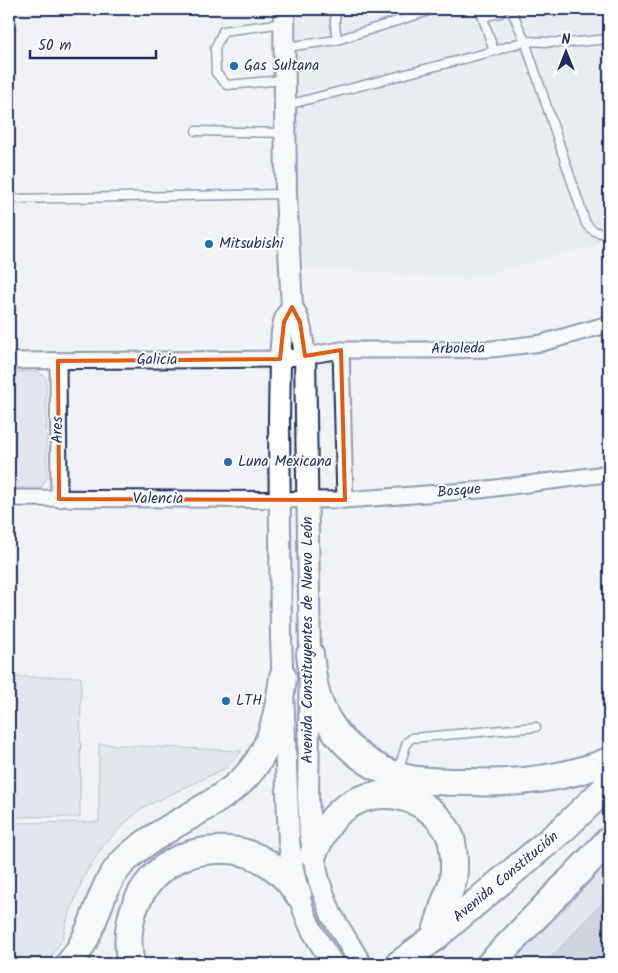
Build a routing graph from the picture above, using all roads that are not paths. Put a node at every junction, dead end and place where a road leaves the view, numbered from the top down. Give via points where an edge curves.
1 (339, 9) edge
2 (435, 9) edge
3 (480, 9) edge
4 (504, 9) edge
5 (510, 9) edge
6 (284, 16) edge
7 (483, 17) junction
8 (609, 39) edge
9 (337, 40) junction
10 (525, 41) junction
11 (284, 48) junction
12 (494, 51) junction
13 (284, 79) junction
14 (285, 106) junction
15 (196, 131) dead end
16 (285, 132) junction
17 (286, 194) junction
18 (9, 199) edge
19 (609, 233) edge
20 (292, 307) junction
21 (609, 324) edge
22 (341, 350) junction
23 (305, 356) junction
24 (280, 359) junction
25 (9, 361) edge
26 (58, 361) junction
27 (609, 472) edge
28 (9, 498) edge
29 (59, 499) junction
30 (280, 500) junction
31 (308, 500) junction
32 (345, 500) junction
33 (310, 654) junction
34 (283, 676) junction
35 (536, 726) dead end
36 (609, 762) edge
37 (397, 775) junction
38 (609, 785) edge
39 (609, 840) edge
40 (313, 854) junction
41 (298, 894) junction
42 (434, 938) junction
43 (70, 964) edge
44 (131, 964) edge
45 (333, 964) edge
46 (361, 964) edge
47 (399, 964) edge
48 (490, 964) edge

1 - 9 lane via 335,16
2 - 9 lane
3 - 7 lane
4 - 7 lane
5 - 10 lane
6 - 11 main road, Avenida Constituyentes de Nuevo León
6 - 13 lane via 223,31 215,48 216,73 227,85
7 - 12 lane
8 - 10 lane via 567,43
9 - 11 lane
10 - 12 lane
10 - 19 lane via 586,224 596,233
11 - 13 main road, Avenida Constituyentes de Nuevo León
12 - 14 lane
13 - 14 main road, Avenida Constituyentes de Nuevo León
14 - 16 main road, Avenida Constituyentes de Nuevo León
15 - 16 lane
16 - 17 main road, Avenida Constituyentes de Nuevo León
17 - 18 lane
17 - 20 main road, Avenida Constituyentes de Nuevo León
20 - 23 main road, Avenida Constituyentes de Nuevo León via 300,322
20 - 24 main road, Avenida Constituyentes de Nuevo León via 284,322
21 - 22 street, Arboleda via 542,343 492,349
22 - 23 street, Arboleda
22 - 32 street
23 - 24 street, Galicia
23 - 31 main road, Avenida Constituyentes de Nuevo León
24 - 26 street, Galicia
24 - 30 main road, Avenida Constituyentes de Nuevo León
25 - 26 street, Galicia
26 - 29 street, Ares
27 - 32 street, Bosque via 480,490
28 - 29 street, Valencia
29 - 30 street, Valencia
30 - 31 street, Valencia
30 - 34 main road, Avenida Constituyentes de Nuevo León
31 - 32 street, Bosque
31 - 33 main road, Avenida Constituyentes de Nuevo León
33 - 37 highway via 318,701 334,729 362,758
33 - 40 main road, Avenida Constituyentes de Nuevo León via 309,815
34 - 41 main road, Avenida Constituyentes de Nuevo León via 289,842
34 - 43 highway via 273,729 259,761 228,792 151,839 124,861 109,881 84,942
35 - 37 lane via 412,738 407,742
36 - 37 highway via 556,777 521,781 427,781
38 - 42 highway, Avenida Constitución via 562,830
39 - 48 highway
40 - 42 highway via 333,818 344,808 367,797 390,794 424,805 450,834 453,855 453,879
40 - 46 main road, Avenida Constituyentes de Nuevo León via 331,914
41 - 44 highway via 279,871 254,856 211,850 182,857 158,873 139,896 127,938
41 - 45 main road, Avenida Constituyentes de Nuevo León via 312,928
42 - 47 highway, Avenida Constitución

